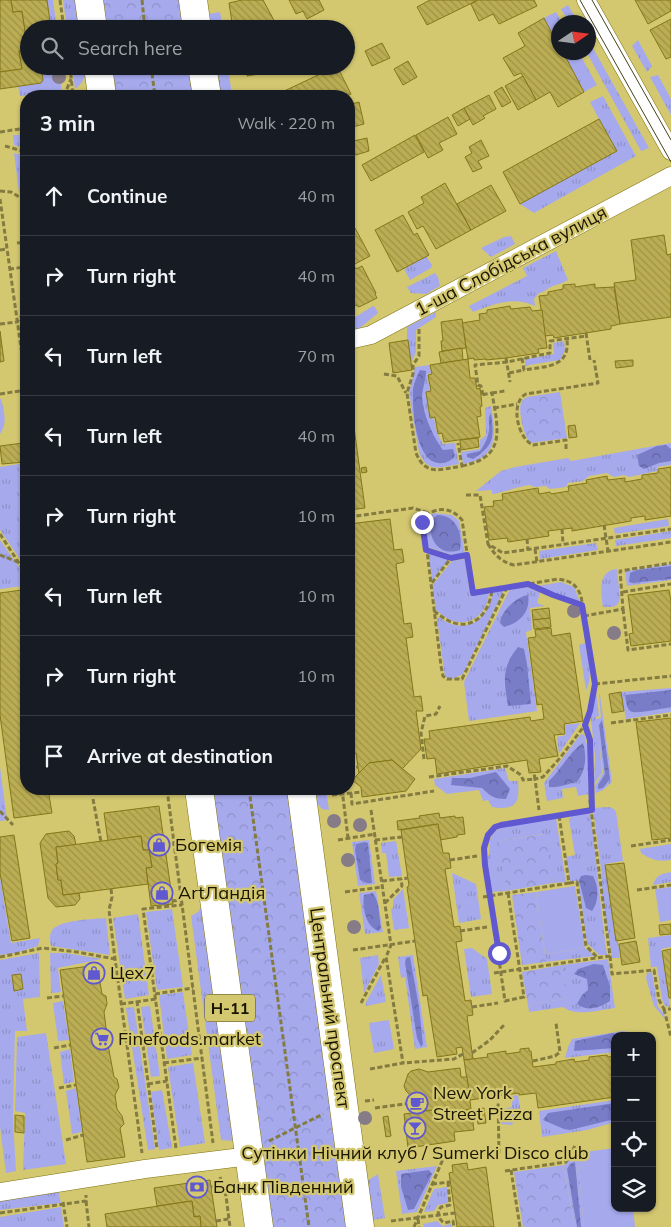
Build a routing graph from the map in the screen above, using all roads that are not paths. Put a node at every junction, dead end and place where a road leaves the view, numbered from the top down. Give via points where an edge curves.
1 (89, 0) edge
2 (193, 0) edge
3 (586, 0) edge
4 (92, 20) edge
5 (196, 20) edge
6 (99, 75) edge
7 (203, 75) edge
8 (101, 90) edge
9 (205, 90) edge
10 (671, 151) edge
11 (671, 176) edge
12 (355, 339) edge
13 (200, 795) edge
14 (302, 795) edge
15 (250, 1156) junction
16 (0, 1192) edge
17 (259, 1227) edge
18 (360, 1227) edge

1 - 4 main road
2 - 5 main road
3 - 10 street
6 - 8 main road
7 - 9 main road
11 - 12 street, 1-ша Слобідська вулиця via 371,335
13 - 15 main road, Н-11
14 - 18 main road, Центральний проспект
15 - 16 street
15 - 17 main road, Н-11

